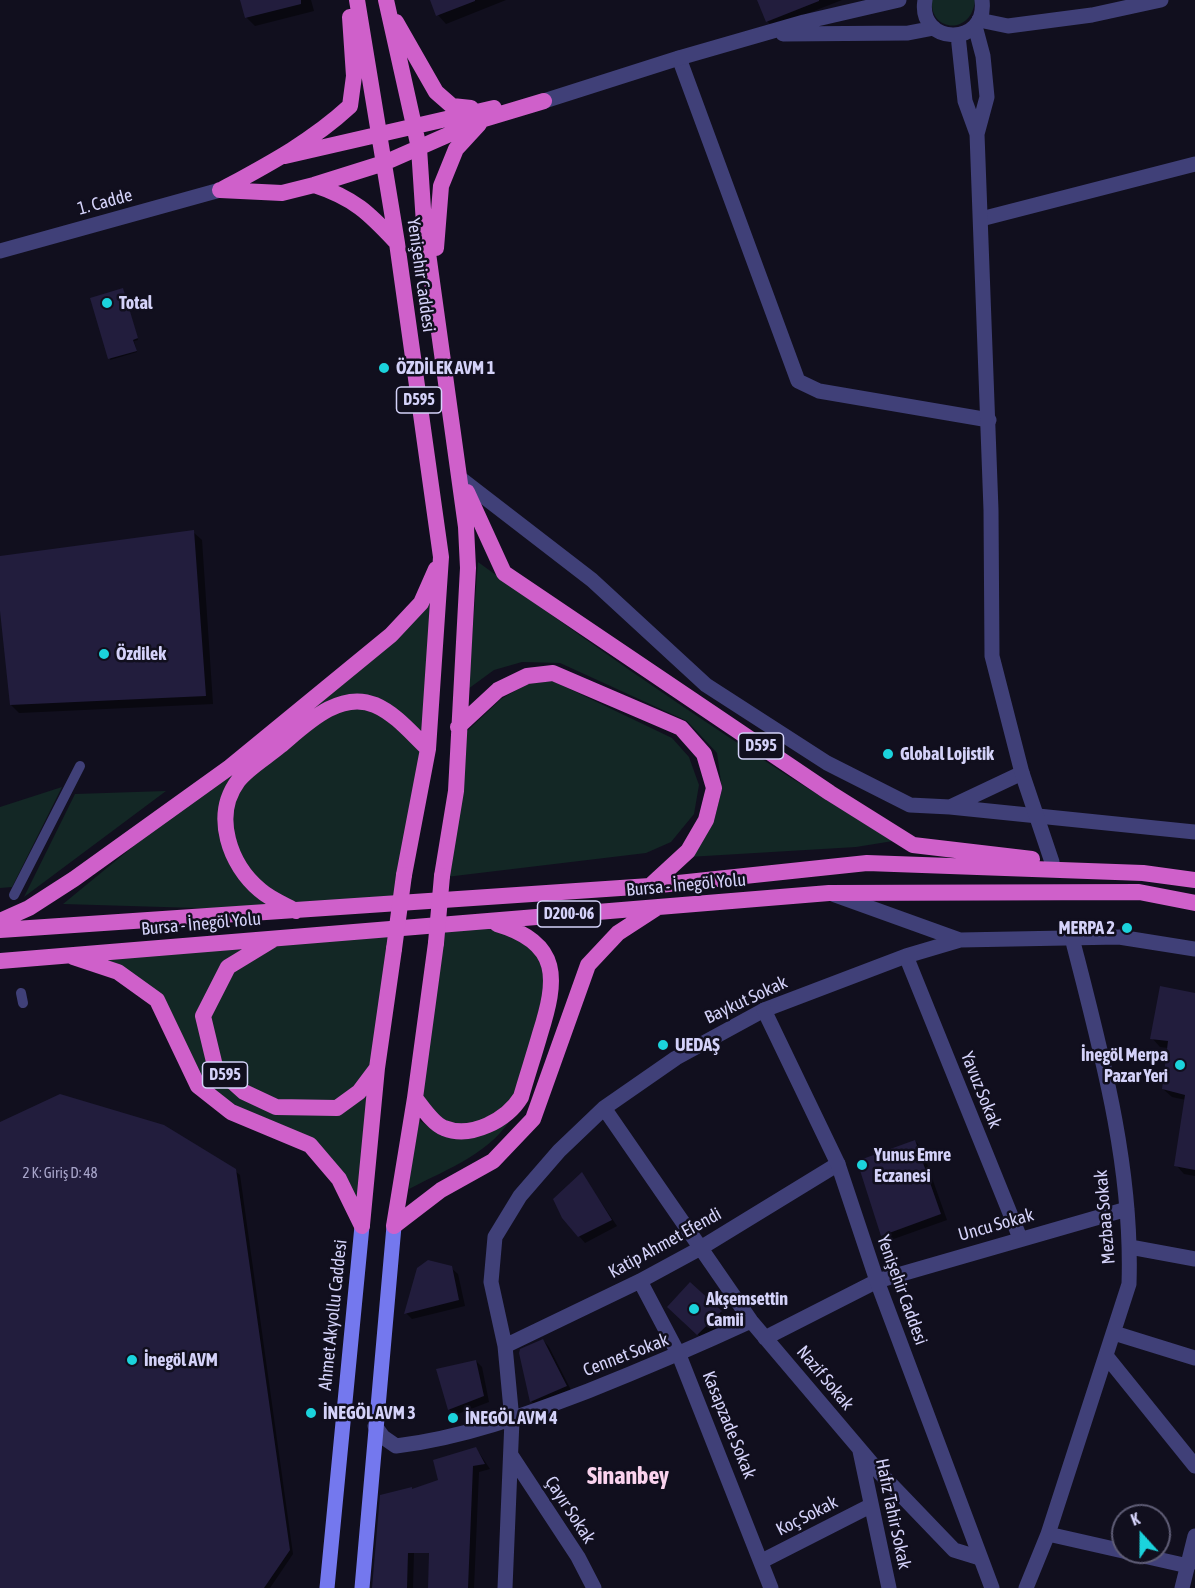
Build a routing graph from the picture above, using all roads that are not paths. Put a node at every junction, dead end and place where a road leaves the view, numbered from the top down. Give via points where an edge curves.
1 (349, 0) edge
2 (357, 0) edge
3 (869, 0) edge
4 (899, 0) edge
5 (925, 0) edge
6 (982, 0) edge
7 (1161, 0) edge
8 (387, 4) edge
9 (853, 5) edge
10 (977, 23) junction
11 (934, 28) junction
12 (762, 35) junction
13 (958, 35) junction
14 (679, 58) junction
15 (544, 101) joint
16 (483, 114) junction
17 (415, 126) junction
18 (977, 134) junction
19 (379, 135) junction
20 (418, 148) junction
21 (285, 156) junction
22 (384, 163) junction
23 (1195, 164) edge
24 (314, 185) junction
25 (220, 190) junction
26 (981, 219) junction
27 (398, 243) junction
28 (0, 251) edge
29 (435, 301) junction
30 (988, 420) junction
31 (461, 479) junction
32 (441, 557) junction
33 (458, 727) junction
34 (428, 749) junction
35 (80, 766) dead end
36 (1022, 773) junction
37 (950, 807) junction
38 (1035, 815) junction
39 (1195, 832) edge
40 (1052, 862) junction
41 (1143, 873) junction
42 (1195, 880) edge
43 (650, 886) junction
44 (829, 893) junction
45 (14, 895) dead end
46 (1195, 903) edge
47 (660, 906) junction
48 (296, 911) junction
49 (0, 921) edge
50 (488, 921) junction
51 (0, 930) edge
52 (278, 937) junction
53 (1072, 938) junction
54 (960, 940) junction
55 (1195, 949) edge
56 (67, 954) junction
57 (906, 956) junction
58 (0, 961) edge
59 (764, 1010) junction
60 (377, 1068) junction
61 (415, 1098) junction
62 (604, 1108) junction
63 (838, 1164) junction
64 (1127, 1209) junction
65 (362, 1226) junction
66 (394, 1226) junction
67 (1020, 1238) junction
68 (1130, 1247) junction
69 (699, 1249) junction
70 (1195, 1259) edge
71 (640, 1281) junction
72 (877, 1281) junction
73 (751, 1321) junction
74 (1114, 1333) junction
75 (765, 1338) junction
76 (505, 1346) junction
77 (679, 1355) junction
78 (1107, 1357) junction
79 (1195, 1358) edge
80 (512, 1420) junction
81 (375, 1426) junction
82 (396, 1446) junction
83 (859, 1448) junction
84 (511, 1455) junction
85 (372, 1459) junction
86 (1195, 1466) edge
87 (870, 1506) junction
88 (1048, 1534) junction
89 (1195, 1536) edge
90 (1111, 1549) edge
91 (980, 1558) junction
92 (762, 1561) junction
93 (1171, 1562) edge
94 (1188, 1566) junction
95 (505, 1581) edge
96 (327, 1588) edge
97 (362, 1588) edge
98 (513, 1588) edge
99 (594, 1588) edge
100 (771, 1588) edge
101 (890, 1588) edge
102 (992, 1588) edge
103 (1026, 1588) edge
104 (1182, 1588) edge

1 - 21 highway via 354,76 350,106 328,127
2 - 19 highway, Yenişehir Caddesi / D595
3 - 9 street
4 - 9 street
5 - 11 street via 925,14
6 - 10 street
7 - 10 street via 1092,15 1008,26
8 - 16 highway via 436,92 452,106
8 - 17 highway, Yenişehir Caddesi / D595
9 - 12 street
10 - 13 street
10 - 18 street via 987,97
11 - 12 street via 908,33
11 - 13 street
12 - 14 street
13 - 18 street via 965,101
14 - 15 street
14 - 30 street via 798,381 819,391
15 - 16 highway
16 - 17 highway
16 - 20 highway
16 - 29 highway via 456,149 441,186
17 - 19 highway
17 - 20 highway, Yenişehir Caddesi / D595
18 - 26 street
19 - 21 highway
19 - 22 highway, Yenişehir Caddesi / D595
20 - 22 highway
20 - 29 highway, Yenişehir Caddesi / D595
21 - 25 highway
22 - 24 highway
22 - 27 highway, Yenişehir Caddesi / D595
23 - 26 street
24 - 25 highway via 282,193
24 - 27 highway via 342,194 364,209
25 - 28 street, 1. Cadde
26 - 30 street
27 - 32 highway, Yenişehir Caddesi / D595
29 - 31 highway, Yenişehir Caddesi / D595
30 - 36 street via 992,656
31 - 33 highway via 468,568
31 - 37 street via 592,580 706,685 827,763 910,805
31 - 40 highway, D595 via 504,573 830,793 913,845
32 - 34 highway, D595
32 - 49 highway via 422,603 362,660 230,766 83,873 29,908
33 - 43 highway via 498,690 527,676 553,674 681,728 704,754 714,788 706,820 688,851
33 - 61 highway, bridge via 456,791
34 - 48 highway via 375,705 346,703 320,713 238,780 226,805 227,837 237,864 261,891
34 - 60 highway, D595, bridge via 404,875
35 - 45 street
36 - 37 street
36 - 38 street
37 - 38 street
38 - 39 street
38 - 40 street
40 - 41 highway, D595
41 - 42 highway, Bursa - İnegöl Yolu / D200-06
41 - 43 highway, Bursa - İnegöl Yolu / D200-06 via 867,863
43 - 48 highway, Bursa - İnegöl Yolu / D200-06
44 - 46 highway, Bursa - İnegöl Yolu / D200-06 via 1139,892
44 - 47 highway, Bursa - İnegöl Yolu / D200-06
44 - 54 street
47 - 50 highway, Bursa - İnegöl Yolu / D200-06
47 - 66 highway via 618,933 588,965 533,1119 494,1161 441,1190
48 - 51 highway, Bursa - İnegöl Yolu / D200-06
50 - 52 highway, Bursa - İnegöl Yolu / D200-06
50 - 61 highway via 516,929 538,945 551,968 552,995 521,1097 515,1107 483,1127 462,1132 443,1128
52 - 56 highway, Bursa - İnegöl Yolu / D200-06
52 - 60 highway, D595 via 228,967 203,1016 215,1066 244,1092 276,1107 337,1108 359,1092
53 - 54 street, Baykut Sokak
53 - 55 street, Baykut Sokak via 1119,937
53 - 64 street, Mezbaa Sokak via 1110,1086
54 - 57 street, Baykut Sokak
56 - 58 highway, Bursa - İnegöl Yolu / D200-06
56 - 65 highway via 118,972 158,1000 198,1086 231,1112 310,1145 339,1179
57 - 59 street, Baykut Sokak
57 - 67 street, Yavuz Sokak
59 - 62 street, Baykut Sokak via 676,1058
59 - 63 street, Yenişehir Caddesi
60 - 65 highway
61 - 66 highway
62 - 69 street, Nazif Sokak
62 - 76 street, Baykut Sokak via 559,1150 520,1196 495,1237 492,1282
63 - 69 street, Katip Ahmet Efendi
63 - 72 street, Yenişehir Caddesi
64 - 67 street, Uncu Sokak
64 - 68 street, Mezbaa Sokak
65 - 96 main road, Ahmet Akyollu Caddesi
66 - 81 main road
67 - 72 street, Uncu Sokak
68 - 70 street
68 - 74 street, Mezbaa Sokak via 1129,1284
69 - 71 street, Katip Ahmet Efendi
69 - 73 street, Nazif Sokak
71 - 76 street, Katip Ahmet Efendi
71 - 77 street, Kasapzade Sokak
72 - 75 street, Uncu Sokak
72 - 91 street, Yenişehir Caddesi
73 - 75 street, Nazif Sokak
73 - 77 street, Cennet Sokak
74 - 78 street, Mezbaa Sokak
74 - 79 street
75 - 83 street, Nazif Sokak
76 - 80 street, Baykut Sokak
77 - 80 street, Cennet Sokak
77 - 92 street, Kasapzade Sokak
78 - 86 street
78 - 88 street, Mezbaa Sokak
80 - 82 street, Cennet Sokak via 428,1442
80 - 84 street, Baykut Sokak
81 - 82 street
81 - 85 main road
82 - 85 street
83 - 87 street, Hafız Tahir Sokak
83 - 91 street, Nazif Sokak via 954,1550
84 - 95 street, Baykut Sokak
84 - 99 street, Çayır Sokak
85 - 97 main road
87 - 92 street, Koç Sokak
87 - 101 street, Hafız Tahir Sokak
88 - 90 street
88 - 103 street, Mezbaa Sokak
89 - 94 street
91 - 102 street, Yenişehir Caddesi
92 - 100 street, Kasapzade Sokak
93 - 94 street
94 - 104 street
95 - 98 street

